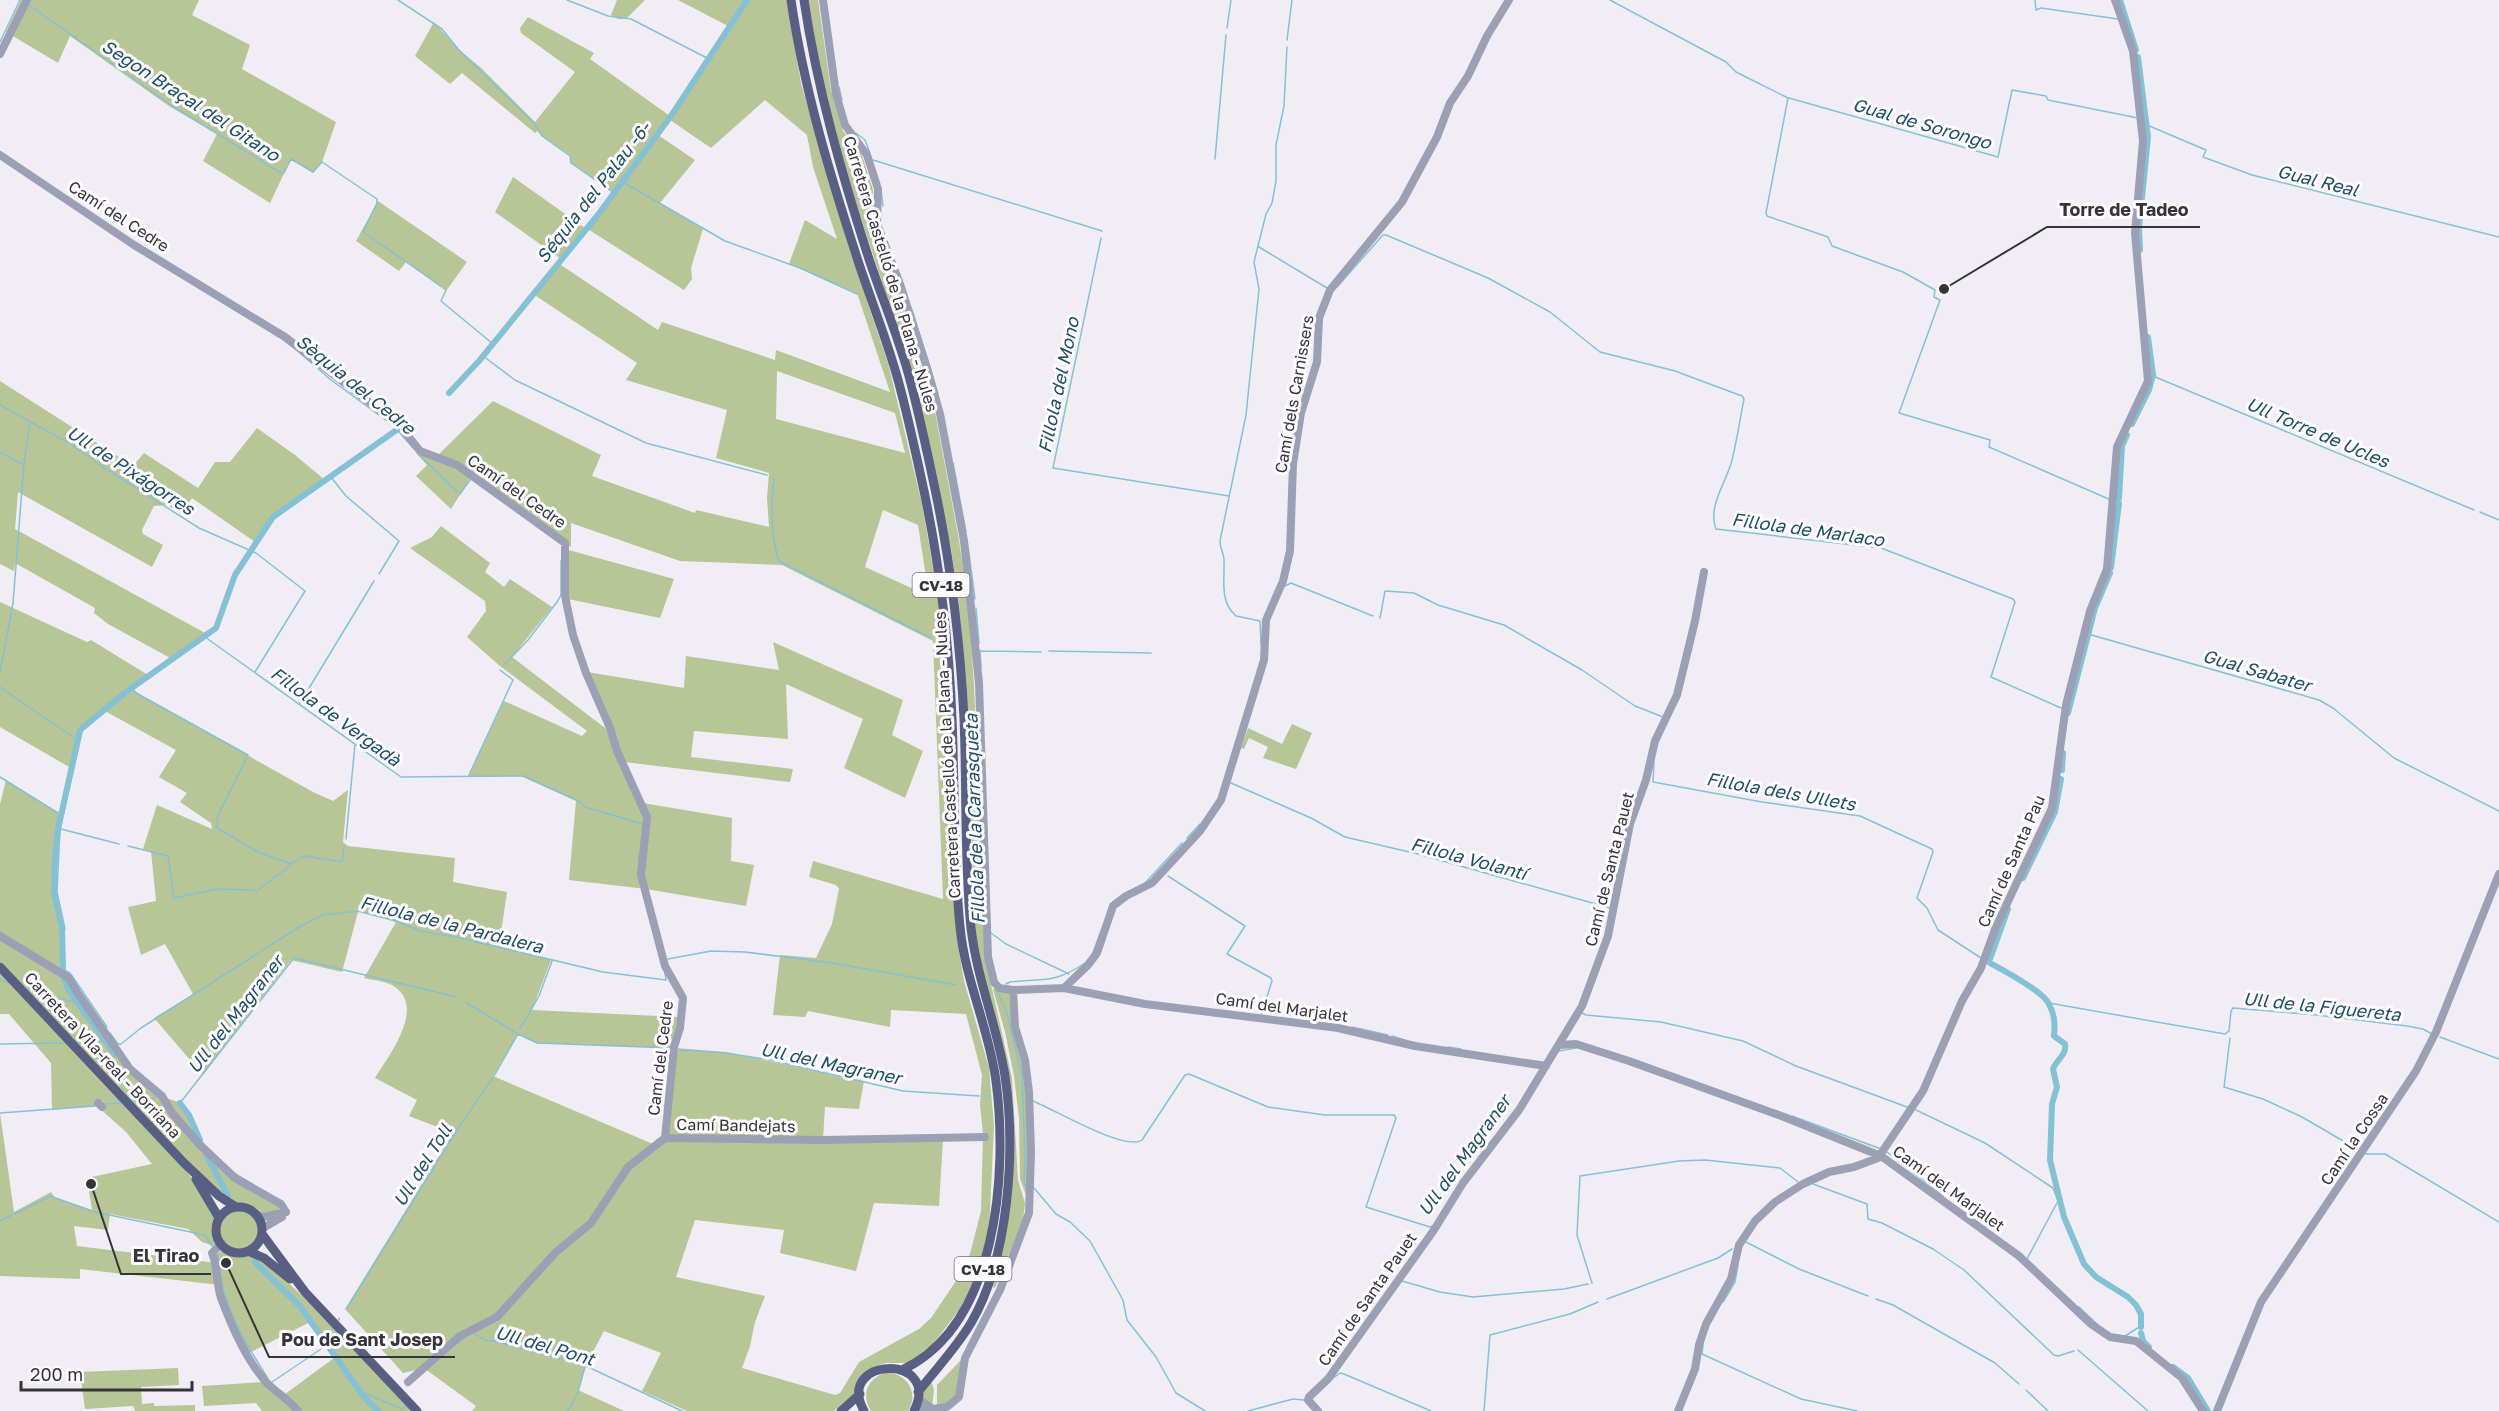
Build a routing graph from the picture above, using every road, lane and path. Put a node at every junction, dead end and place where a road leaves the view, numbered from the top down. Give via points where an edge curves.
1 (27, 0) edge
2 (791, 0) edge
3 (804, 0) edge
4 (823, 0) edge
5 (1509, 0) edge
6 (2115, 0) edge
7 (0, 54) edge
8 (0, 155) edge
9 (1704, 572) dead end
10 (2499, 874) edge
11 (0, 936) edge
12 (0, 967) edge
13 (1064, 988) junction
14 (1013, 990) junction
15 (1559, 1045) junction
16 (1546, 1066) junction
17 (986, 1137) dead end
18 (665, 1138) junction
19 (1881, 1156) junction
20 (184, 1164) junction
21 (236, 1207) junction
22 (286, 1212) junction
23 (256, 1214) junction
24 (219, 1218) junction
25 (262, 1231) junction
26 (222, 1244) junction
27 (248, 1251) junction
28 (305, 1292) junction
29 (902, 1370) junction
30 (408, 1382) dead end
31 (860, 1394) junction
32 (918, 1396) junction
33 (933, 1409) junction
34 (915, 1410) edge
35 (298, 1411) edge
36 (417, 1411) edge
37 (841, 1411) edge
38 (864, 1411) edge
39 (1318, 1411) edge
40 (1678, 1411) edge
41 (2203, 1411) edge
42 (2217, 1411) edge

1 - 7 street
2 - 29 main road, Carretera Castelló de la Plana - Nules / CV-18 via 811,101 898,379 936,553 950,675 960,925 998,1103 996,1207 987,1260 958,1319 920,1362
3 - 32 main road, Carretera Castelló de la Plana - Nules / CV-18 via 809,39 837,152 909,376 947,550 961,674 971,923 980,976 997,1037 1007,1102 1006,1207 996,1263 971,1323
4 - 14 street via 839,104 849,134 867,155 878,189 877,224 927,368 954,483 979,683 988,957 994,982 999,988
5 - 13 street, Camí dels Carnissers via 1450,103 1437,137 1402,202 1330,290 1319,318 1317,362 1301,413 1293,465 1289,557 1266,620 1264,660 1221,800 1200,831 1152,882 1113,906 1097,953
6 - 19 street, Camí de Santa Pau via 2133,51 2143,141 2134,233 2147,386 2117,447 2107,569 2090,611 2066,705 2052,808 1927,1084
8 - 18 street, Camí del Cedre via 135,245 285,337 400,426 420,451 457,465 565,543 565,596 573,635 647,817 641,875 665,966 683,998
9 - 15 street, Camí de Santa Pauet via 1677,695 1655,741 1630,825 1608,936 1582,1006
10 - 42 street, Camí la Cossa via 2436,1032 2416,1071 2261,1302
11 - 22 street via 69,978 130,1069 162,1096 200,1145 235,1178 281,1204
12 - 20 main road, Carretera Vila-real - Borriana
13 - 14 street, Camí del Marjalet
13 - 16 street, Camí del Marjalet via 1145,1004 1338,1028 1415,1046
14 - 33 street via 1015,1027 1029,1092 1028,1219 1000,1290 965,1358 960,1397 947,1407
15 - 16 street, Camí de Santa Pauet
15 - 19 street, Camí del Marjalet via 1576,1044 1629,1061
16 - 39 street, Camí de Santa Pauet via 1519,1110 1463,1183 1328,1378 1308,1397
17 - 18 street, Camí Bandejats
18 - 30 street, Camí Bandejats via 628,1167 591,1223 555,1253 497,1317 460,1336
19 - 40 street via 1803,1184 1755,1221 1739,1245 1731,1279 1706,1324 1695,1369
19 - 41 street, Camí del Marjalet via 2019,1256 2091,1324 2110,1337 2136,1341 2182,1378
20 - 21 main road, Carretera Vila-real - Borriana
20 - 24 main road, Carretera Vila-real - Borriana
21 - 23 main road
21 - 24 main road
22 - 23 street via 264,1217
22 - 25 street
23 - 25 main road
24 - 26 main road via 216,1232
25 - 27 main road via 257,1244
25 - 28 main road
26 - 27 main road via 233,1252
26 - 35 street via 212,1253 220,1294 231,1323 254,1367
27 - 28 main road via 264,1258
28 - 36 main road
29 - 31 main road, CV-18 via 887,1367 873,1372 864,1381
29 - 32 main road via 913,1379
31 - 37 main road, CV-18
31 - 38 main road
32 - 33 street
32 - 34 main road, CV-18
33 - 34 street

